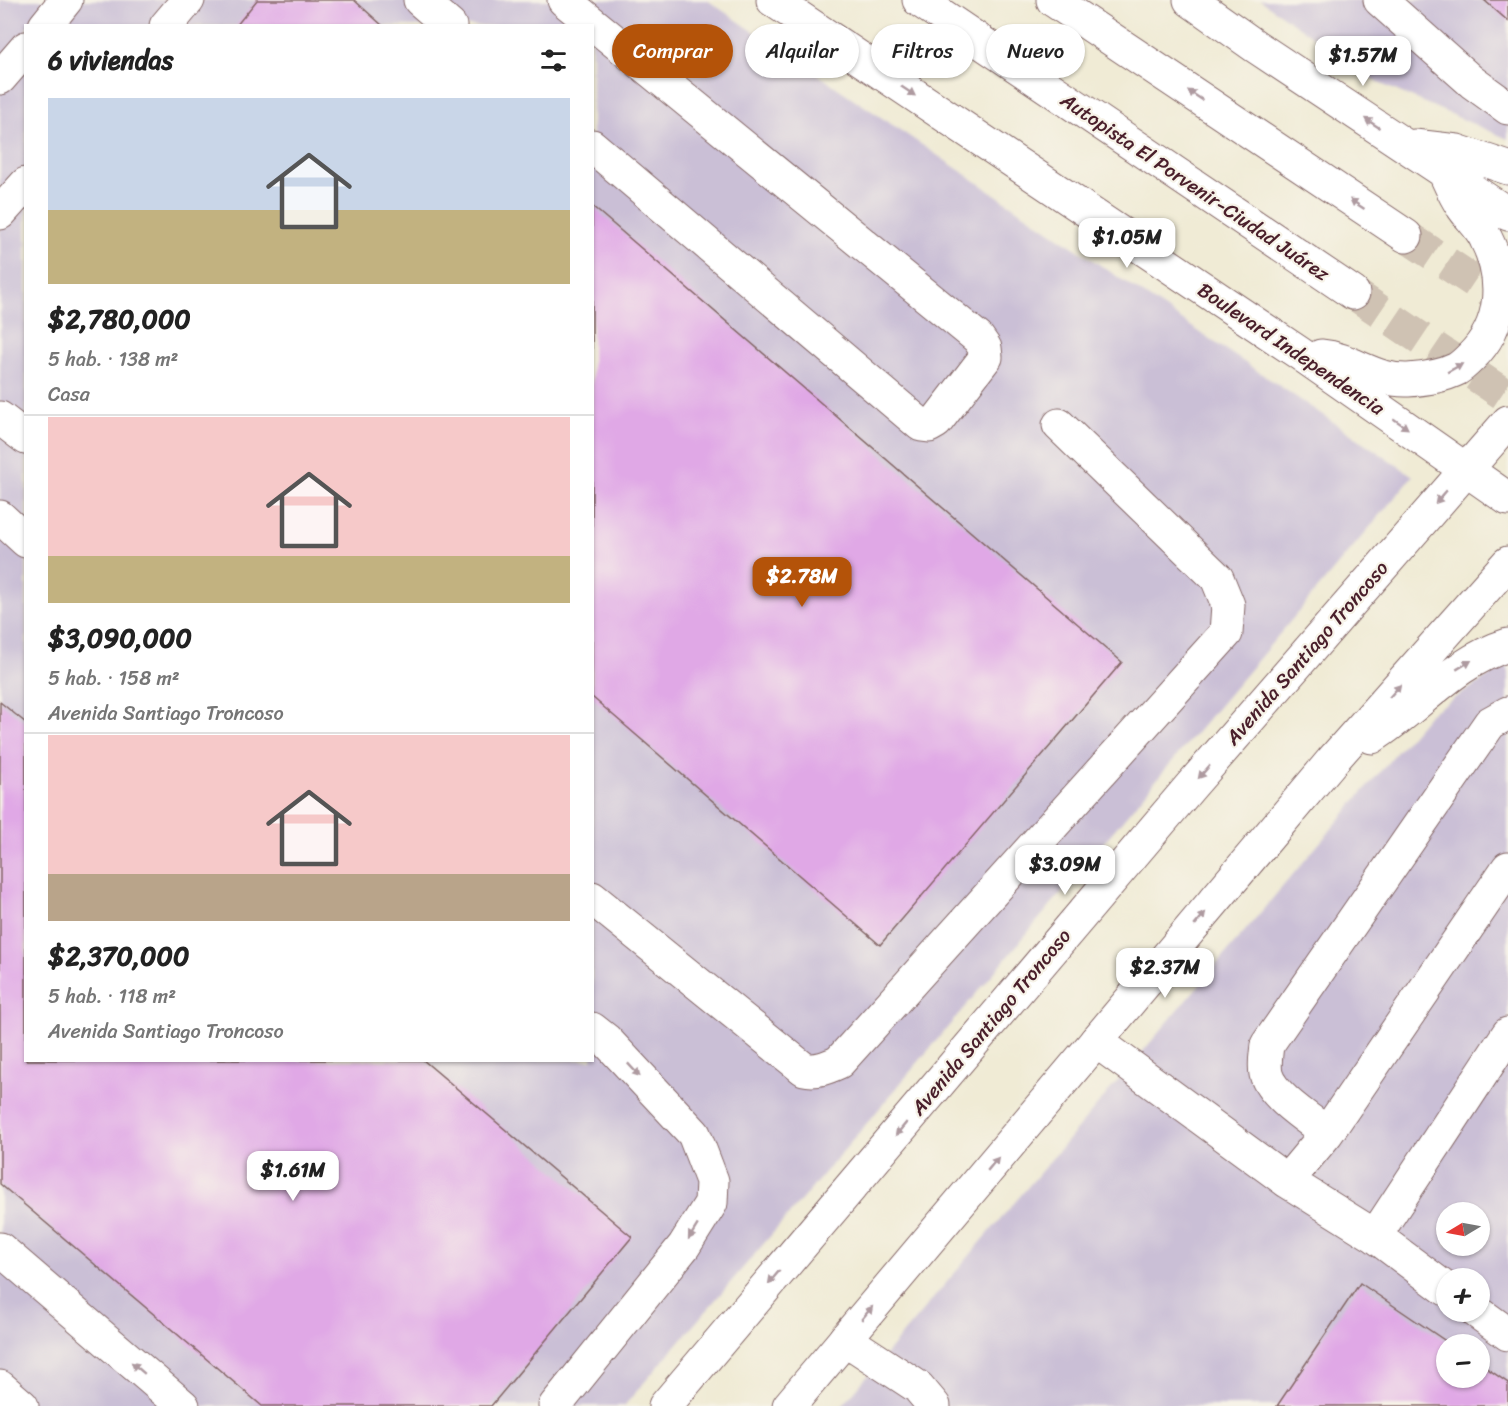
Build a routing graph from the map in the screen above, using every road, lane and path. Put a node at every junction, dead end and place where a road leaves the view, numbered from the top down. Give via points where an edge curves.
1 (66, 0) edge
2 (188, 0) edge
3 (420, 0) edge
4 (564, 0) edge
5 (773, 0) edge
6 (919, 0) edge
7 (1053, 0) edge
8 (1190, 0) edge
9 (1380, 0) edge
10 (47, 24) edge
11 (168, 24) edge
12 (448, 24) edge
13 (593, 24) edge
14 (594, 24) edge
15 (24, 50) edge
16 (0, 78) edge
17 (1508, 108) edge
18 (1406, 146) junction
19 (594, 148) edge
20 (1508, 168) edge
21 (1443, 169) junction
22 (24, 186) edge
23 (0, 213) edge
24 (1508, 214) edge
25 (1406, 236) tunnel mouth
26 (1353, 293) tunnel mouth
27 (1299, 353) junction
28 (0, 418) edge
29 (1508, 422) edge
30 (1059, 425) dead end
31 (24, 436) edge
32 (1466, 469) junction
33 (1508, 500) edge
34 (0, 517) edge
35 (24, 539) edge
36 (1508, 563) edge
37 (1508, 645) edge
38 (1508, 713) edge
39 (1332, 761) junction
40 (1508, 868) edge
41 (594, 900) edge
42 (594, 1031) edge
43 (1508, 1034) edge
44 (1096, 1041) junction
45 (1327, 1133) junction
46 (1287, 1181) junction
47 (1375, 1236) junction
48 (0, 1249) edge
49 (1436, 1282) edge
50 (1490, 1321) edge
51 (1508, 1334) edge
52 (845, 1339) junction
53 (0, 1388) edge
54 (22, 1406) edge
55 (183, 1406) edge
56 (555, 1406) edge
57 (665, 1406) edge
58 (789, 1406) edge
59 (933, 1406) edge

1 - 10 main road
2 - 11 main road
3 - 12 main road
4 - 13 main road
5 -> 27 main road, Boulevard Independencia
6 - 26 main road, Autopista El Porvenir-Ciudad Juárez
25 -> 7 main road
18 -> 8 main road
9 - 17 main road via 1472,82
14 - 19 main road via 978,338 986,357 936,422 921,425
15 - 16 main road
18 - 20 main road via 1457,151
18 - 21 main road
21 - 24 main road
27 -> 21 main road via 1334,357 1378,377 1407,380 1459,368 1480,348 1494,323 1499,273 1486,237 1461,206
22 - 23 main road
27 -> 32 main road, Boulevard Independencia
28 - 31 main road
29 - 32 main road, Avenida Santiago Troncoso
30 - 41 main road via 1217,578 1228,605 1226,633 840,1062 812,1071 804,1069
32 - 33 main road, Boulevard Independencia
32 -> 57 main road, Avenida Santiago Troncoso
34 - 35 main road
39 -> 36 main road
39 -> 37 main road via 1395,722 1453,672
38 - 45 main road via 1490,723 1267,1045 1267,1075 1275,1091
44 -> 39 main road
40 - 45 main road
42 -> 56 main road via 694,1134 712,1181 711,1203 684,1246
43 - 47 main road
44 - 46 main road
52 -> 44 main road
45 - 46 main road
46 - 47 main road
47 - 49 main road
55 -> 48 main road
50 - 51 main road
52 - 58 main road
52 - 59 main road via 918,1388
53 - 54 main road

